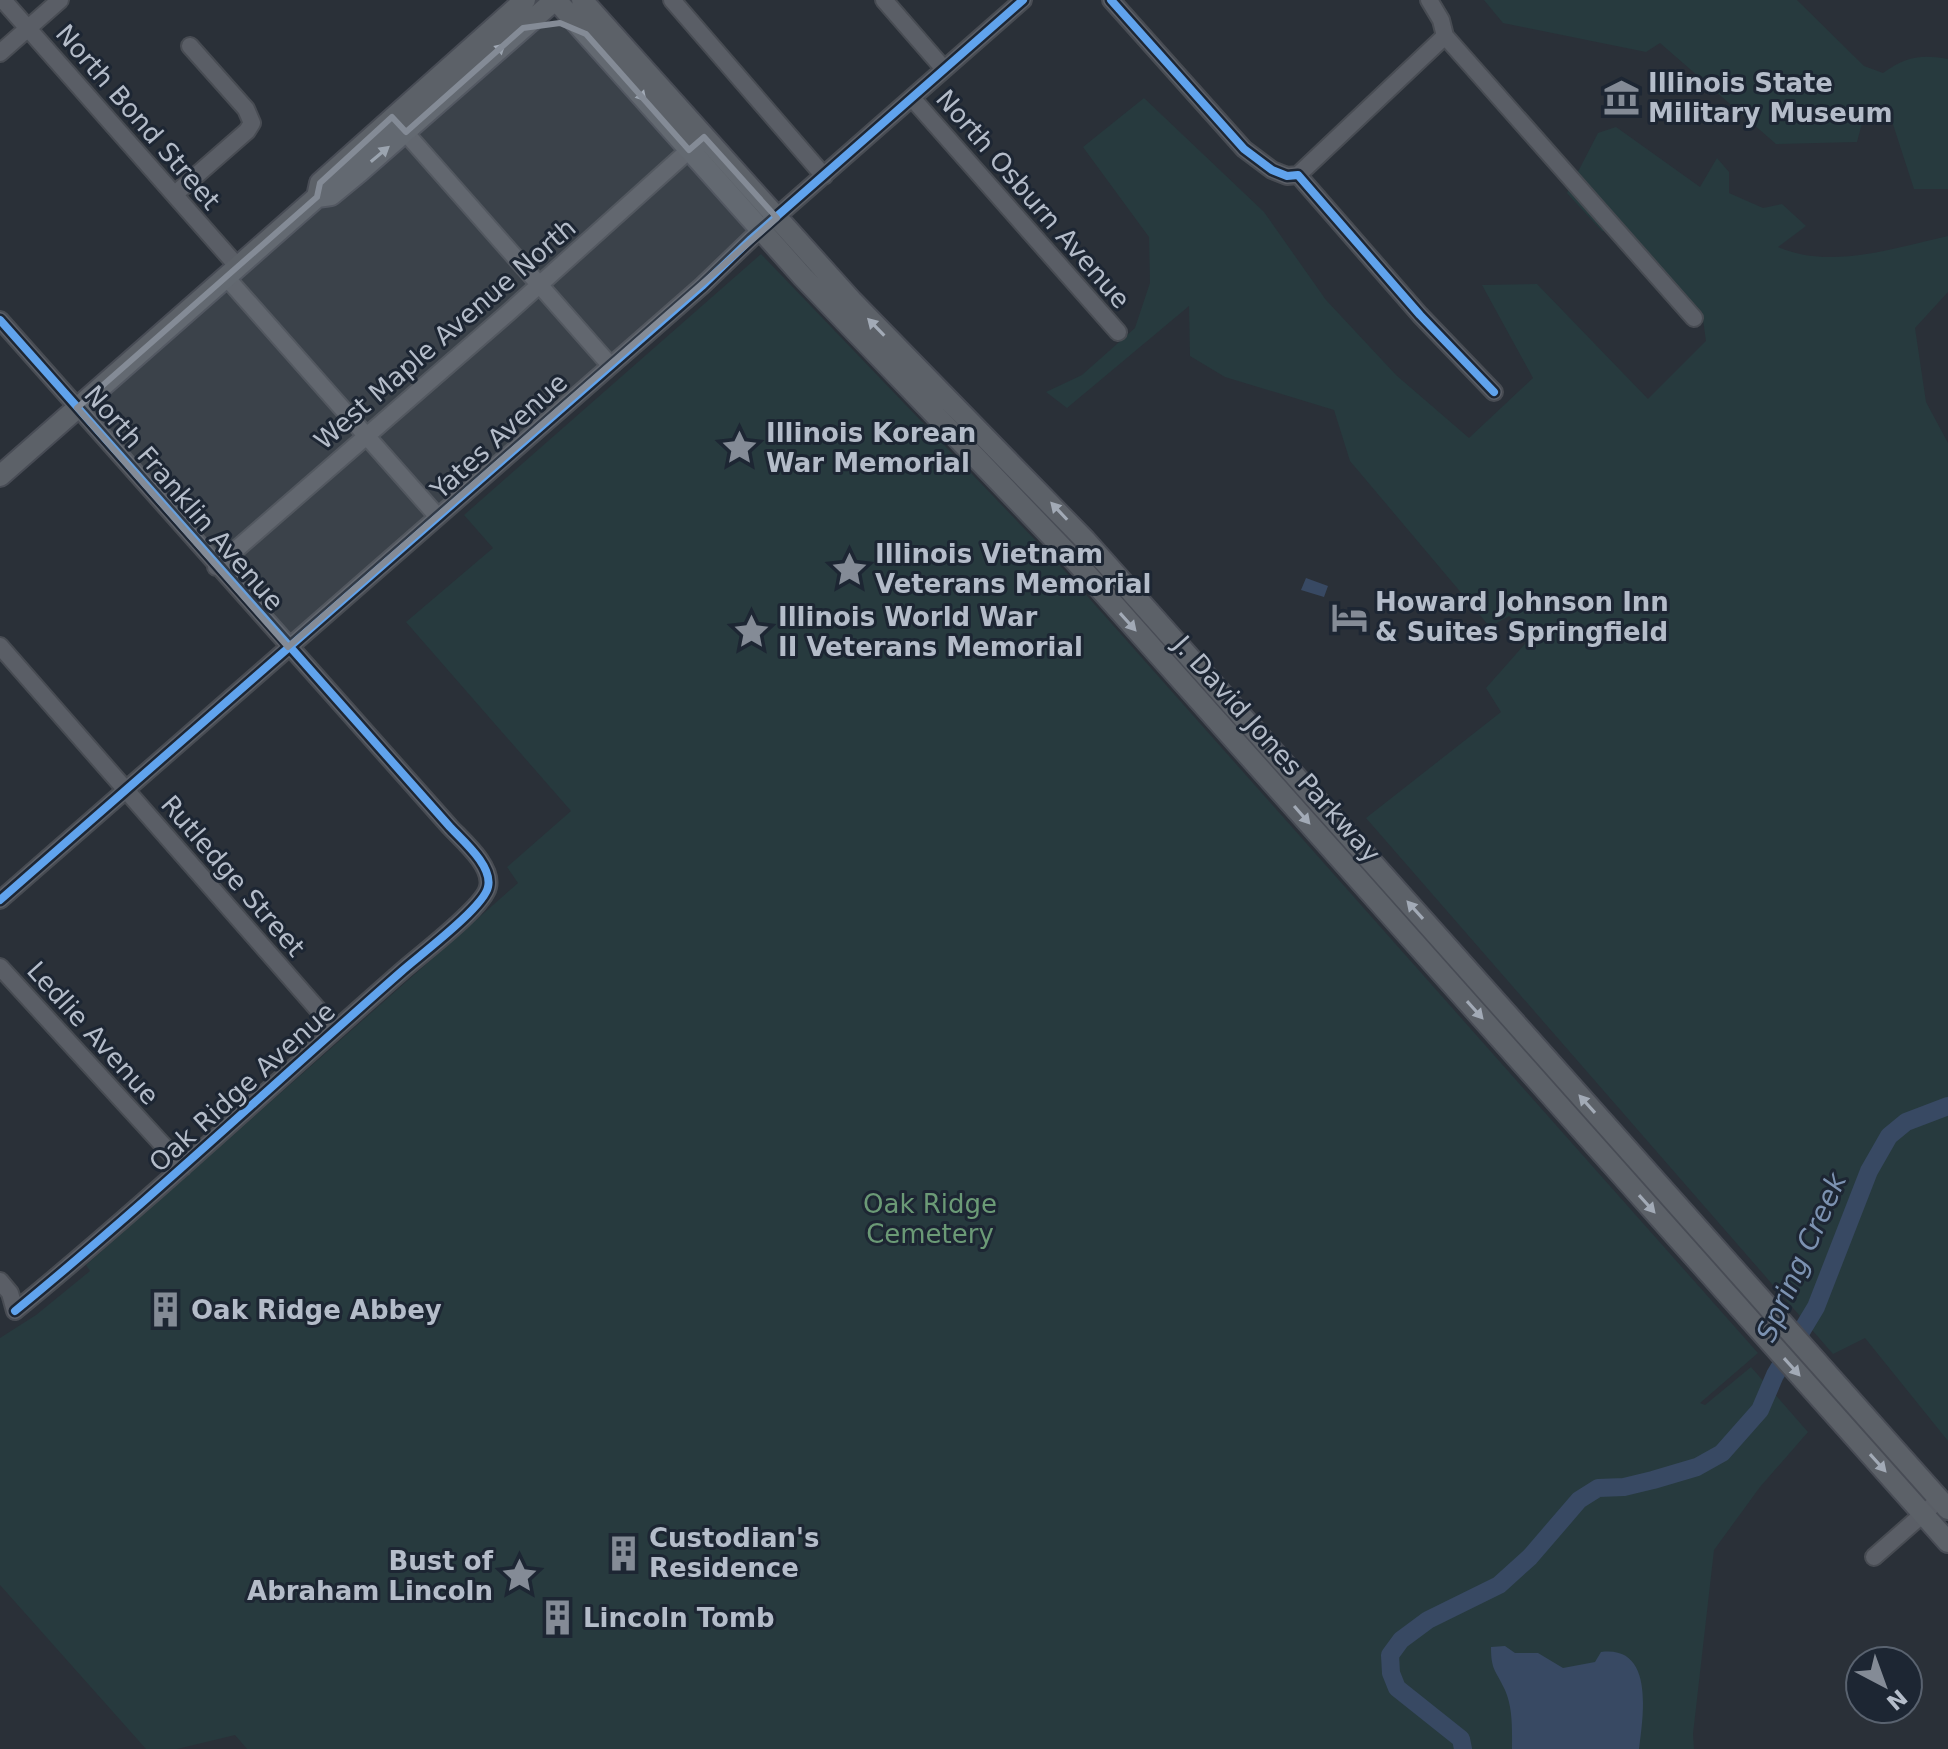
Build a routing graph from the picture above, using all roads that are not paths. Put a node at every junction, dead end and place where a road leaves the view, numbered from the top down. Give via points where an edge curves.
1 (3, 0) edge
2 (60, 0) edge
3 (516, 0) edge
4 (525, 0) edge
5 (555, 0) edge
6 (582, 0) edge
7 (672, 0) edge
8 (884, 0) edge
9 (1023, 0) edge
10 (1111, 0) edge
11 (1429, 0) edge
12 (593, 18) edge
13 (500, 22) junction
14 (523, 28) junction
15 (28, 29) junction
16 (1445, 36) junction
17 (190, 46) dead end
18 (0, 53) edge
19 (944, 69) junction
20 (912, 98) junction
21 (399, 125) junction
22 (697, 143) junction
23 (1298, 175) junction
24 (824, 176) junction
25 (175, 194) junction
26 (769, 225) junction
27 (232, 272) junction
28 (538, 283) junction
29 (1694, 318) dead end
30 (0, 320) edge
31 (1118, 332) dead end
32 (610, 365) junction
33 (1494, 392) dead end
34 (77, 408) junction
35 (366, 435) junction
36 (0, 476) edge
37 (438, 517) junction
38 (216, 567) junction
39 (0, 646) edge
40 (288, 647) junction
41 (126, 790) junction
42 (489, 886) joint
43 (0, 900) edge
44 (0, 967) edge
45 (335, 1029) junction
46 (183, 1167) junction
47 (0, 1281) edge
48 (8, 1308) edge
49 (1944, 1504) edge
50 (1923, 1514) junction
51 (1948, 1542) edge
52 (1874, 1557) dead end

1 - 15 street, North Bond Street
2 - 15 street
3 - 13 main road
4 - 13 main road
5 - 12 main road, J. David Jones Parkway
5 - 14 main road
6 - 12 main road, J. David Jones Parkway
7 - 24 street
8 - 19 street, North Osburn Avenue
9 - 19 street, Yates Avenue
10 - 23 street via 1244,149 1272,170
11 - 16 street
12 - 14 main road
12 - 22 main road, J. David Jones Parkway
13 - 21 main road
21 -> 14 main road
15 - 18 street
15 - 25 street, North Bond Street
16 - 23 street
16 - 29 street
17 - 25 street via 246,109 252,123
19 - 20 street, Yates Avenue
20 - 24 street, Yates Avenue
20 - 31 street, North Osburn Avenue
21 - 27 main road via 331,195 317,197
21 - 28 street
22 - 26 main road, J. David Jones Parkway
22 - 28 street, West Maple Avenue North
23 - 33 street
24 - 26 street, Yates Avenue
25 - 27 street, North Bond Street
26 - 32 street, Yates Avenue
49 -> 26 main road, J. David Jones Parkway via 1085,540 862,312
26 -> 50 main road, J. David Jones Parkway via 844,322 1076,562
27 - 34 main road
27 - 35 street, North Bond Street
28 - 32 street
28 - 35 street, West Maple Avenue North
30 - 34 street, North Franklin Avenue
32 - 37 street, Yates Avenue
34 - 36 main road
34 - 38 street, North Franklin Avenue
35 - 37 street, North Bond Street
35 - 38 street, West Maple Avenue North
37 - 40 street, Yates Avenue
38 - 40 street, North Franklin Avenue
39 - 41 street, Rutledge Street
40 - 41 street, Yates Avenue
40 - 42 street, North Franklin Avenue via 475,856
41 - 43 street, Yates Avenue
41 - 45 street, Rutledge Street
42 - 45 street, Oak Ridge Avenue via 455,925
44 - 46 street, Ledlie Avenue
45 - 46 street, Oak Ridge Avenue
46 - 48 street, Oak Ridge Avenue
47 - 48 street via 10,1293
49 - 50 street
50 - 51 main road, J. David Jones Parkway
50 - 52 street

